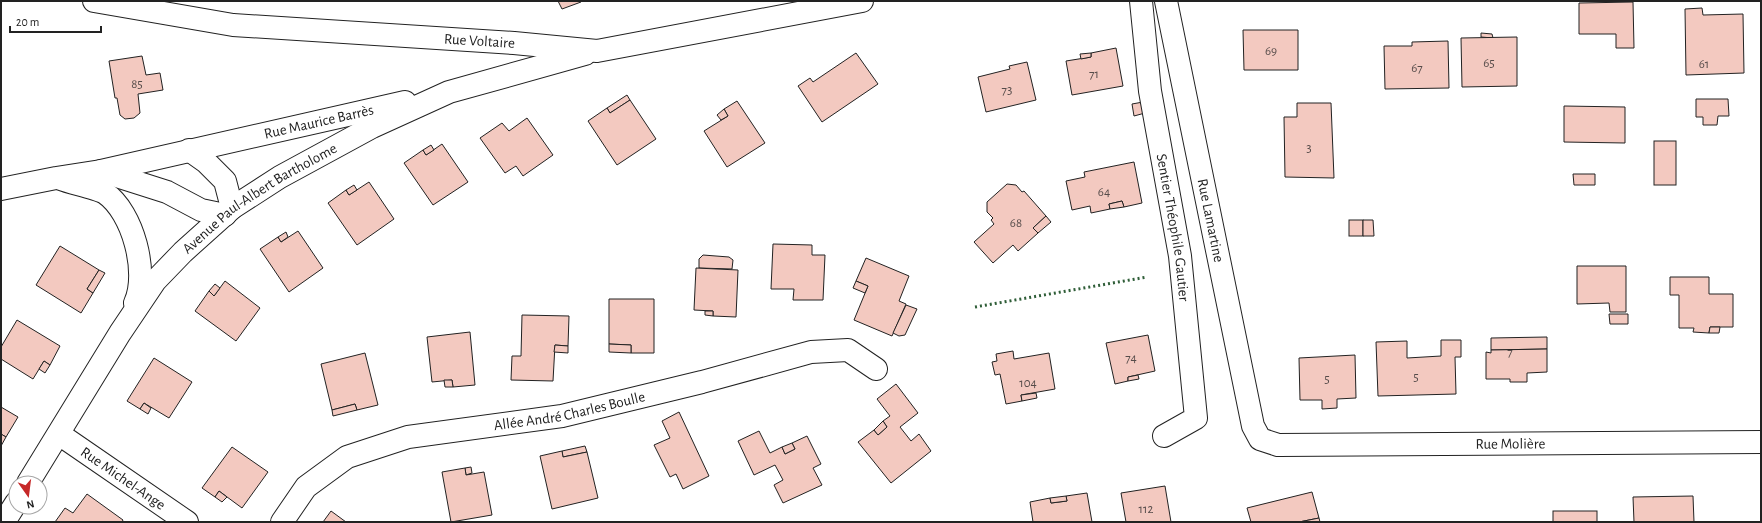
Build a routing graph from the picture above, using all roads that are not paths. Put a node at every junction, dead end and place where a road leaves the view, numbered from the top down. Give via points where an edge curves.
1 (94, 1) edge
2 (862, 1) edge
3 (1141, 1) edge
4 (1166, 1) edge
5 (597, 51) junction
6 (1178, 60) junction
7 (1148, 64) junction
8 (449, 92) junction
9 (189, 150) junction
10 (101, 171) junction
11 (56, 178) junction
12 (1, 189) edge
13 (228, 212) junction
14 (120, 333) junction
15 (876, 369) dead end
16 (59, 434) junction
17 (1164, 436) dead end
18 (1260, 439) joint
19 (1761, 442) edge
20 (33, 475) edge
21 (187, 522) edge
22 (282, 522) edge

1 - 5 street, Rue Voltaire via 233,25 514,43
2 - 5 street, Rue Voltaire
3 - 7 street, Sentier Théophile Gautier
4 - 6 street, Rue Lamartine
5 - 8 street, Avenue Paul-Albert Bartholome
6 - 7 street
6 - 18 street, Rue Lamartine via 1253,426
7 - 17 street, Sentier Théophile Gautier via 1150,91 1180,256 1196,418
8 - 9 street, Rue Maurice Barrès
8 - 13 street, Avenue Paul-Albert Bartholome via 372,127 327,151 280,177
9 - 10 street, Rue Maurice Barrès
9 - 13 street via 225,181
10 - 11 street, Rue Maurice Barrès
10 - 13 street, Rue Maurice Barrès via 167,192 201,210
11 - 12 street, Rue Maurice Barrès
11 - 14 street, Rue Maurice Barrès via 105,193 124,214 138,248 141,278 137,298
13 - 14 street, Avenue Paul-Albert Bartholome via 155,281
14 - 16 street, Avenue Paul-Albert Bartholome
15 - 22 street, Allée André Charles Boulle via 848,350 811,352 562,416 408,437 347,457 306,487
16 - 20 street, Avenue Paul-Albert Bartholome
16 - 21 street, Rue Michel-Ange
18 - 19 street, Rue Molière via 1278,445

